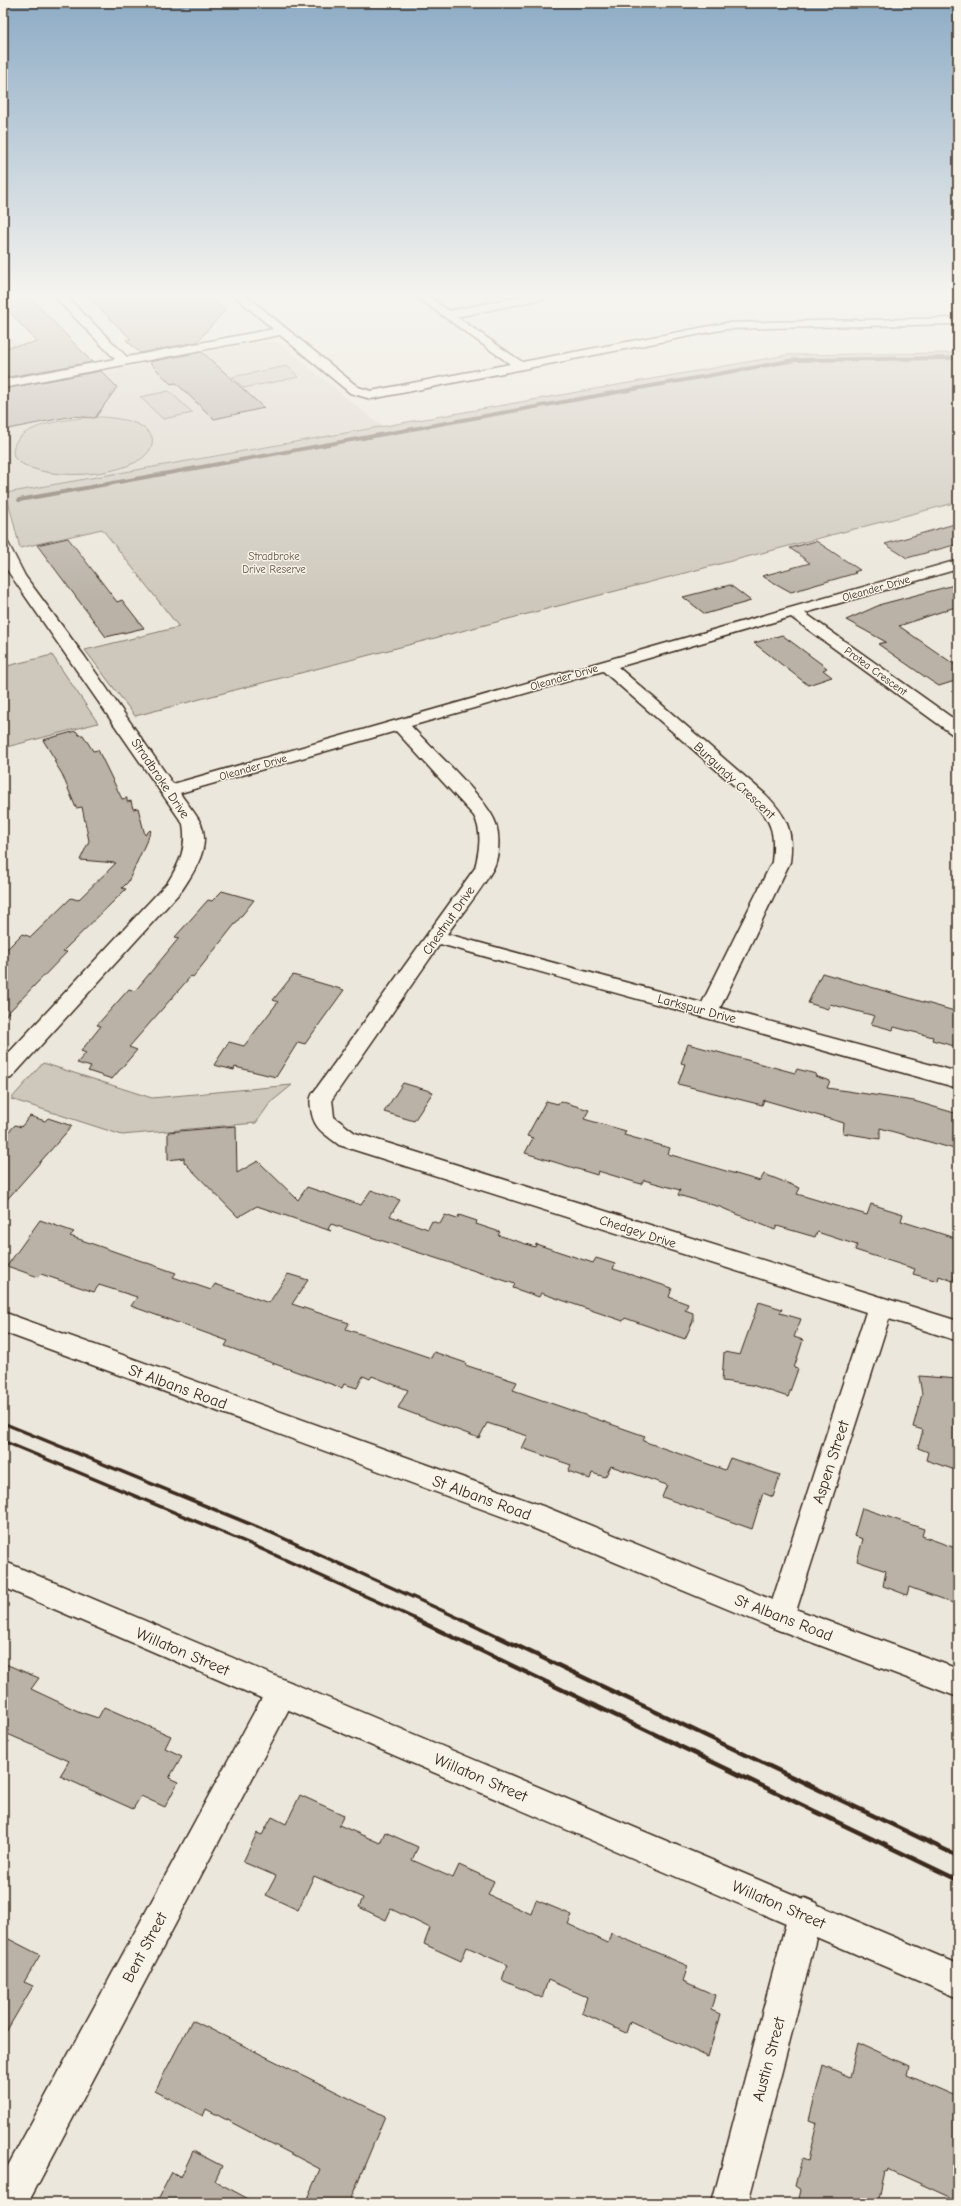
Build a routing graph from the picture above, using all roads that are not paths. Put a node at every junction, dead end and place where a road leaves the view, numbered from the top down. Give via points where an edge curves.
1 (4, 551) edge
2 (958, 564) edge
3 (793, 611) junction
4 (606, 665) junction
5 (958, 709) edge
6 (938, 716) junction
7 (399, 724) junction
8 (958, 730) edge
9 (171, 790) junction
10 (436, 937) junction
11 (708, 1011) junction
12 (3, 1073) edge
13 (958, 1080) edge
14 (324, 1120) joint
15 (880, 1307) junction
16 (3, 1322) edge
17 (958, 1331) edge
18 (3, 1574) edge
19 (782, 1617) junction
20 (958, 1683) edge
21 (281, 1693) junction
22 (804, 1915) junction
23 (958, 1981) edge
24 (8, 2203) edge
25 (730, 2203) edge

1 - 9 street, Stradbroke Drive via 19,578
2 - 3 street, Oleander Drive
3 - 4 street, Oleander Drive
3 - 6 street, Protea Crescent
4 - 7 street, Oleander Drive
4 - 11 street, Burgundy Crescent via 758,798 778,820 782,831 781,862
5 - 6 street
6 - 8 street, Protea Crescent
7 - 9 street, Oleander Drive
7 - 10 street, Chestnut Drive via 483,816 490,841 484,868
9 - 12 street, Stradbroke Drive via 192,824 195,847 188,866 175,886
10 - 11 street, Larkspur Drive
10 - 14 street, Chestnut Drive via 321,1098
11 - 13 street, Larkspur Drive
14 - 15 street, Chedgey Drive via 347,1139
15 - 17 street, Chedgey Drive
15 - 19 street, Aspen Street
16 - 19 street, St Albans Road via 538,1517
18 - 21 street, Willaton Street
19 - 20 street, St Albans Road
21 - 22 street, Willaton Street
21 - 24 street, Bent Street
22 - 23 street, Willaton Street
22 - 25 street, Austin Street

